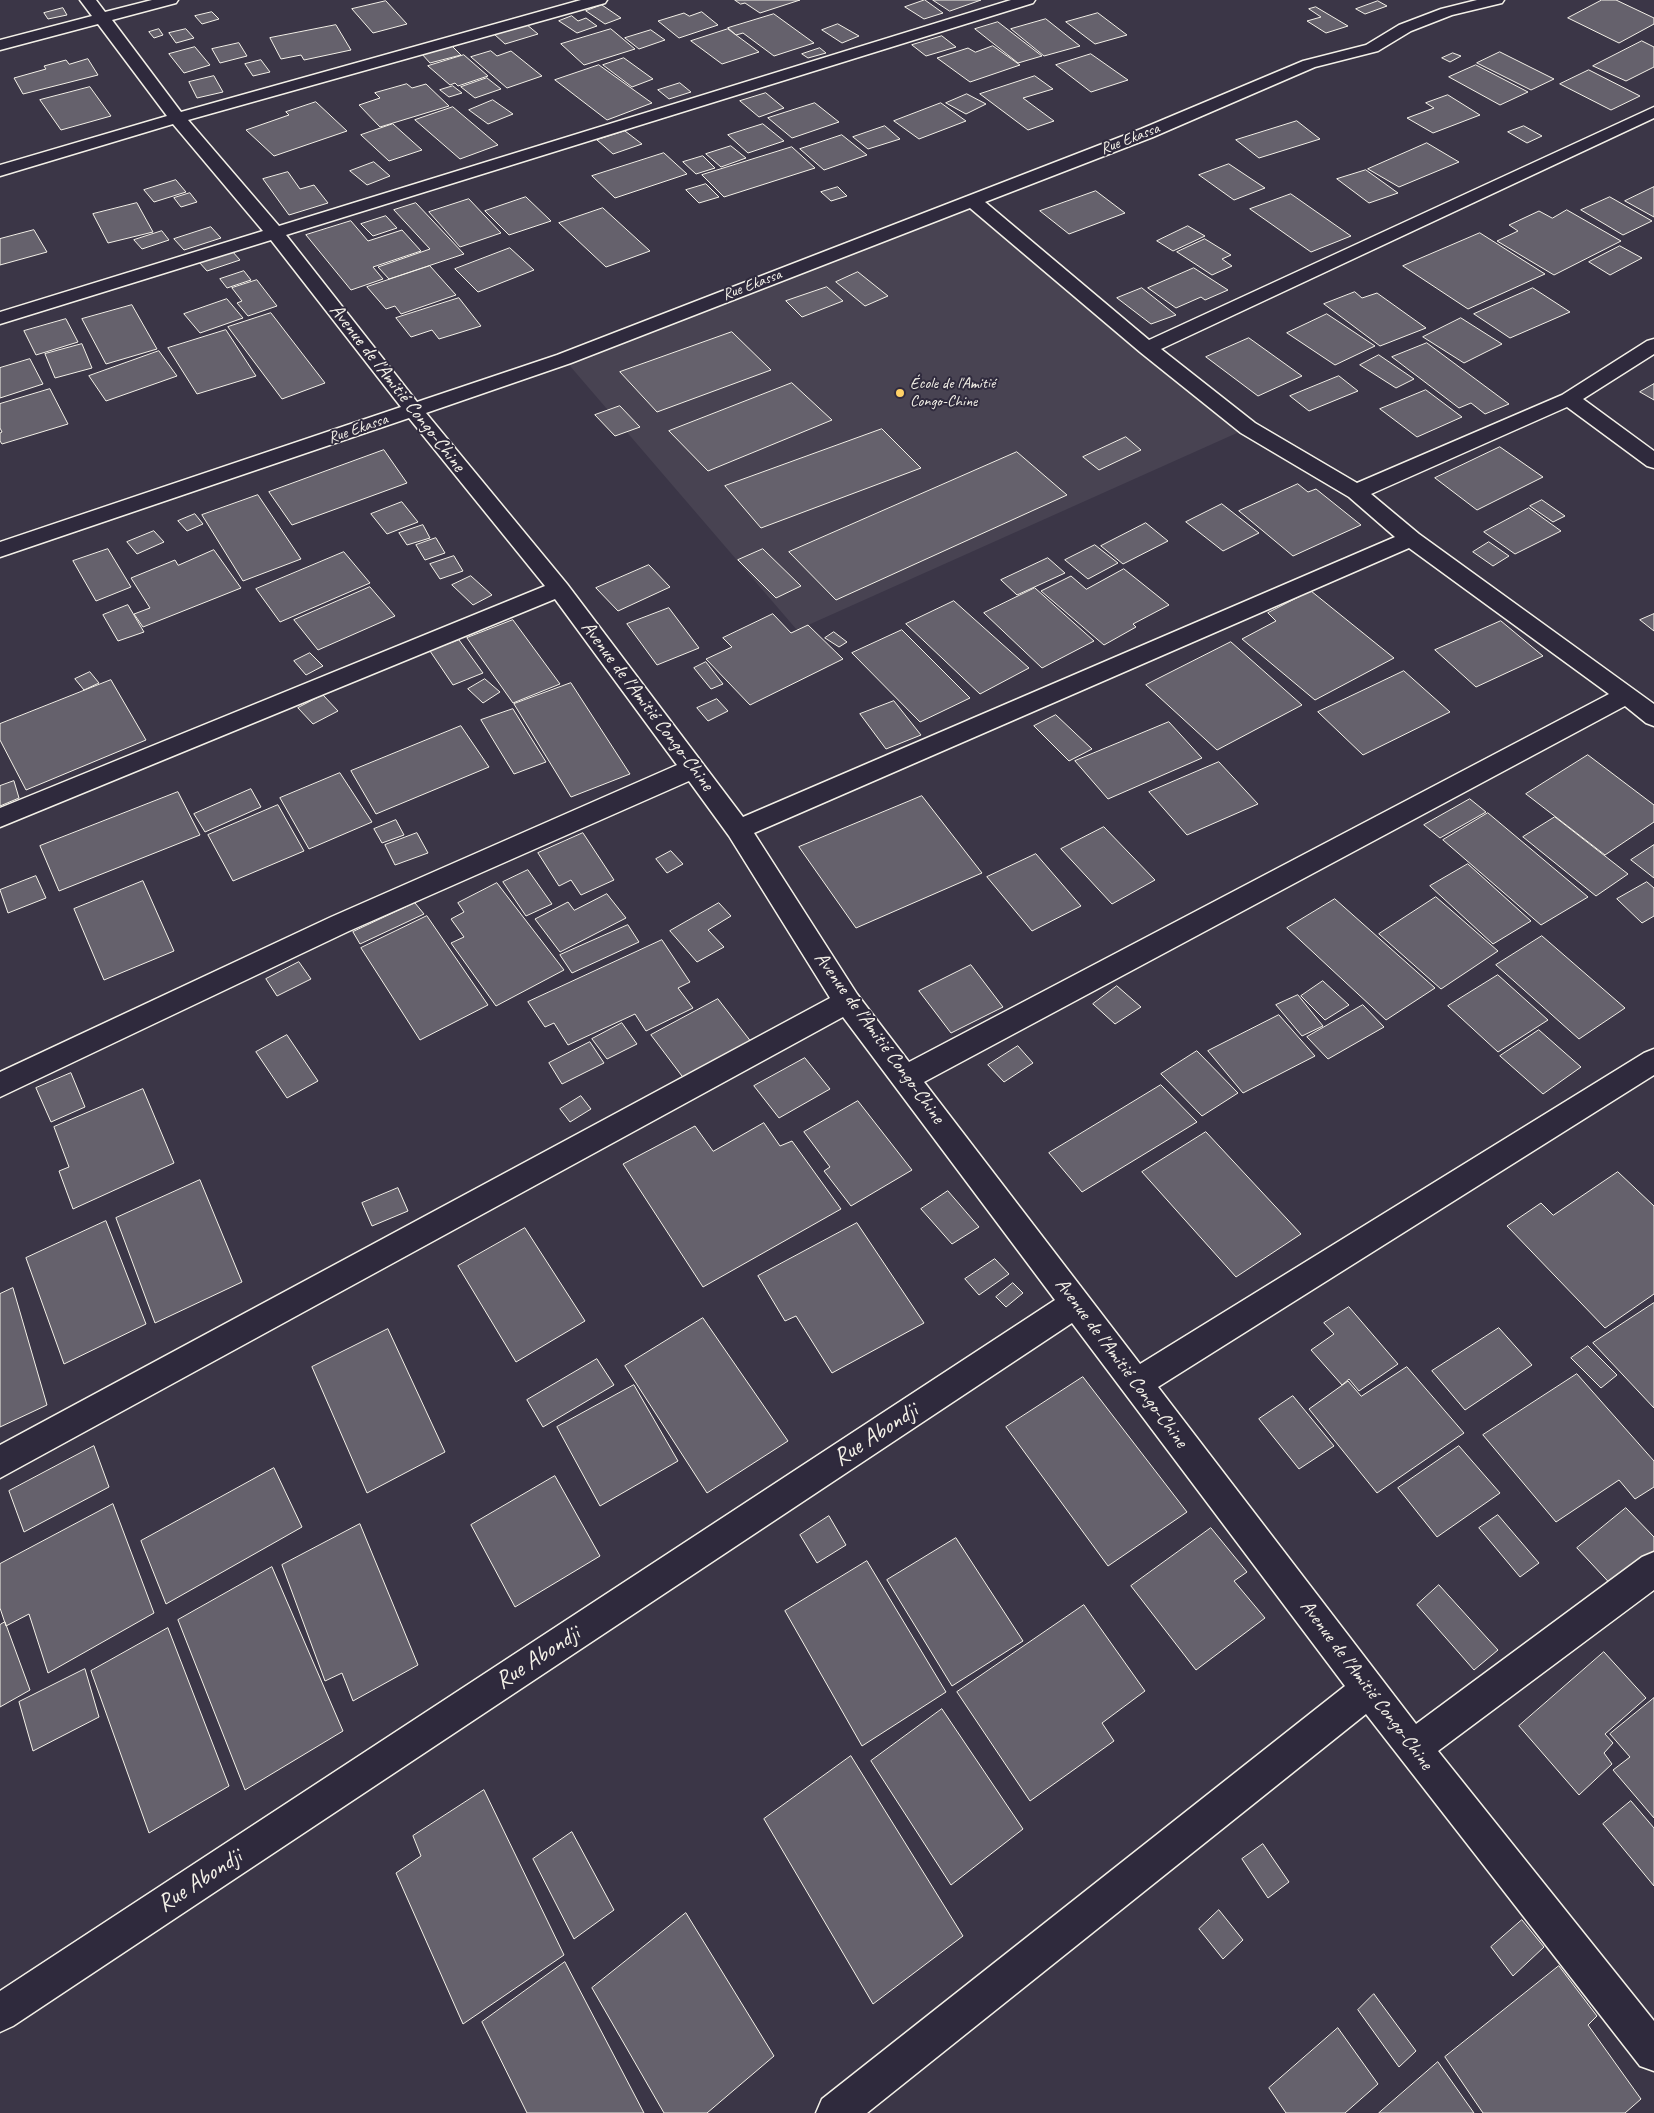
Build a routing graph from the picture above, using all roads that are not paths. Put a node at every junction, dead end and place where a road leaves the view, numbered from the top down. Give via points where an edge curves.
1 (170, 0) edge
2 (599, 0) edge
3 (1027, 0) edge
4 (1496, 0) edge
5 (95, 9) edge
6 (0, 45) edge
7 (1654, 112) edge
8 (178, 118) junction
9 (0, 170) edge
10 (971, 200) junction
11 (276, 233) junction
12 (0, 318) edge
13 (1654, 345) edge
14 (1147, 348) junction
15 (1569, 399) junction
16 (414, 411) junction
17 (1654, 461) edge
18 (1356, 492) junction
19 (1411, 539) junction
20 (0, 550) edge
21 (559, 589) junction
22 (1627, 695) junction
23 (1654, 717) edge
24 (694, 768) junction
25 (0, 818) edge
26 (738, 829) junction
27 (848, 1002) junction
28 (1654, 1060) edge
29 (905, 1078) junction
30 (0, 1085) edge
31 (1076, 1303) junction
32 (1137, 1383) junction
33 (0, 1462) edge
34 (1654, 1569) edge
35 (1368, 1690) junction
36 (1413, 1748) junction
37 (0, 2013) edge
38 (1654, 2052) edge
39 (836, 2113) edge

1 - 5 street
2 - 8 street
3 - 11 street
4 - 10 street, Rue Ekassa via 1447,12 1405,28 1372,48 1309,64 1147,133
5 - 6 street
5 - 8 street, Avenue de l'Amitié Congo-Chine
7 - 14 street
8 - 9 street
8 - 11 street, Avenue de l'Amitié Congo-Chine
10 - 14 street
10 - 16 street, Rue Ekassa via 564,359
11 - 12 street
11 - 16 street, Avenue de l'Amitié Congo-Chine
13 - 15 street
14 - 18 street via 1248,428
15 - 17 street
15 - 18 street
16 - 20 street, Rue Ekassa
16 - 21 street, Avenue de l'Amitié Congo-Chine
18 - 19 street
19 - 22 street
19 - 26 street
21 - 24 street, Avenue de l'Amitié Congo-Chine
21 - 25 street
22 - 23 street
22 - 29 street
24 - 26 street, Avenue de l'Amitié Congo-Chine
24 - 30 street via 340,924
26 - 27 street, Avenue de l'Amitié Congo-Chine
27 - 29 street, Avenue de l'Amitié Congo-Chine
27 - 33 street
28 - 32 street
29 - 31 street, Avenue de l'Amitié Congo-Chine
31 - 32 street, Avenue de l'Amitié Congo-Chine
31 - 37 street, Rue Abondji
32 - 35 street, Avenue de l'Amitié Congo-Chine
34 - 36 street
35 - 36 street, Avenue de l'Amitié Congo-Chine
35 - 39 street
36 - 38 street, Avenue de l'Amitié Congo-Chine

